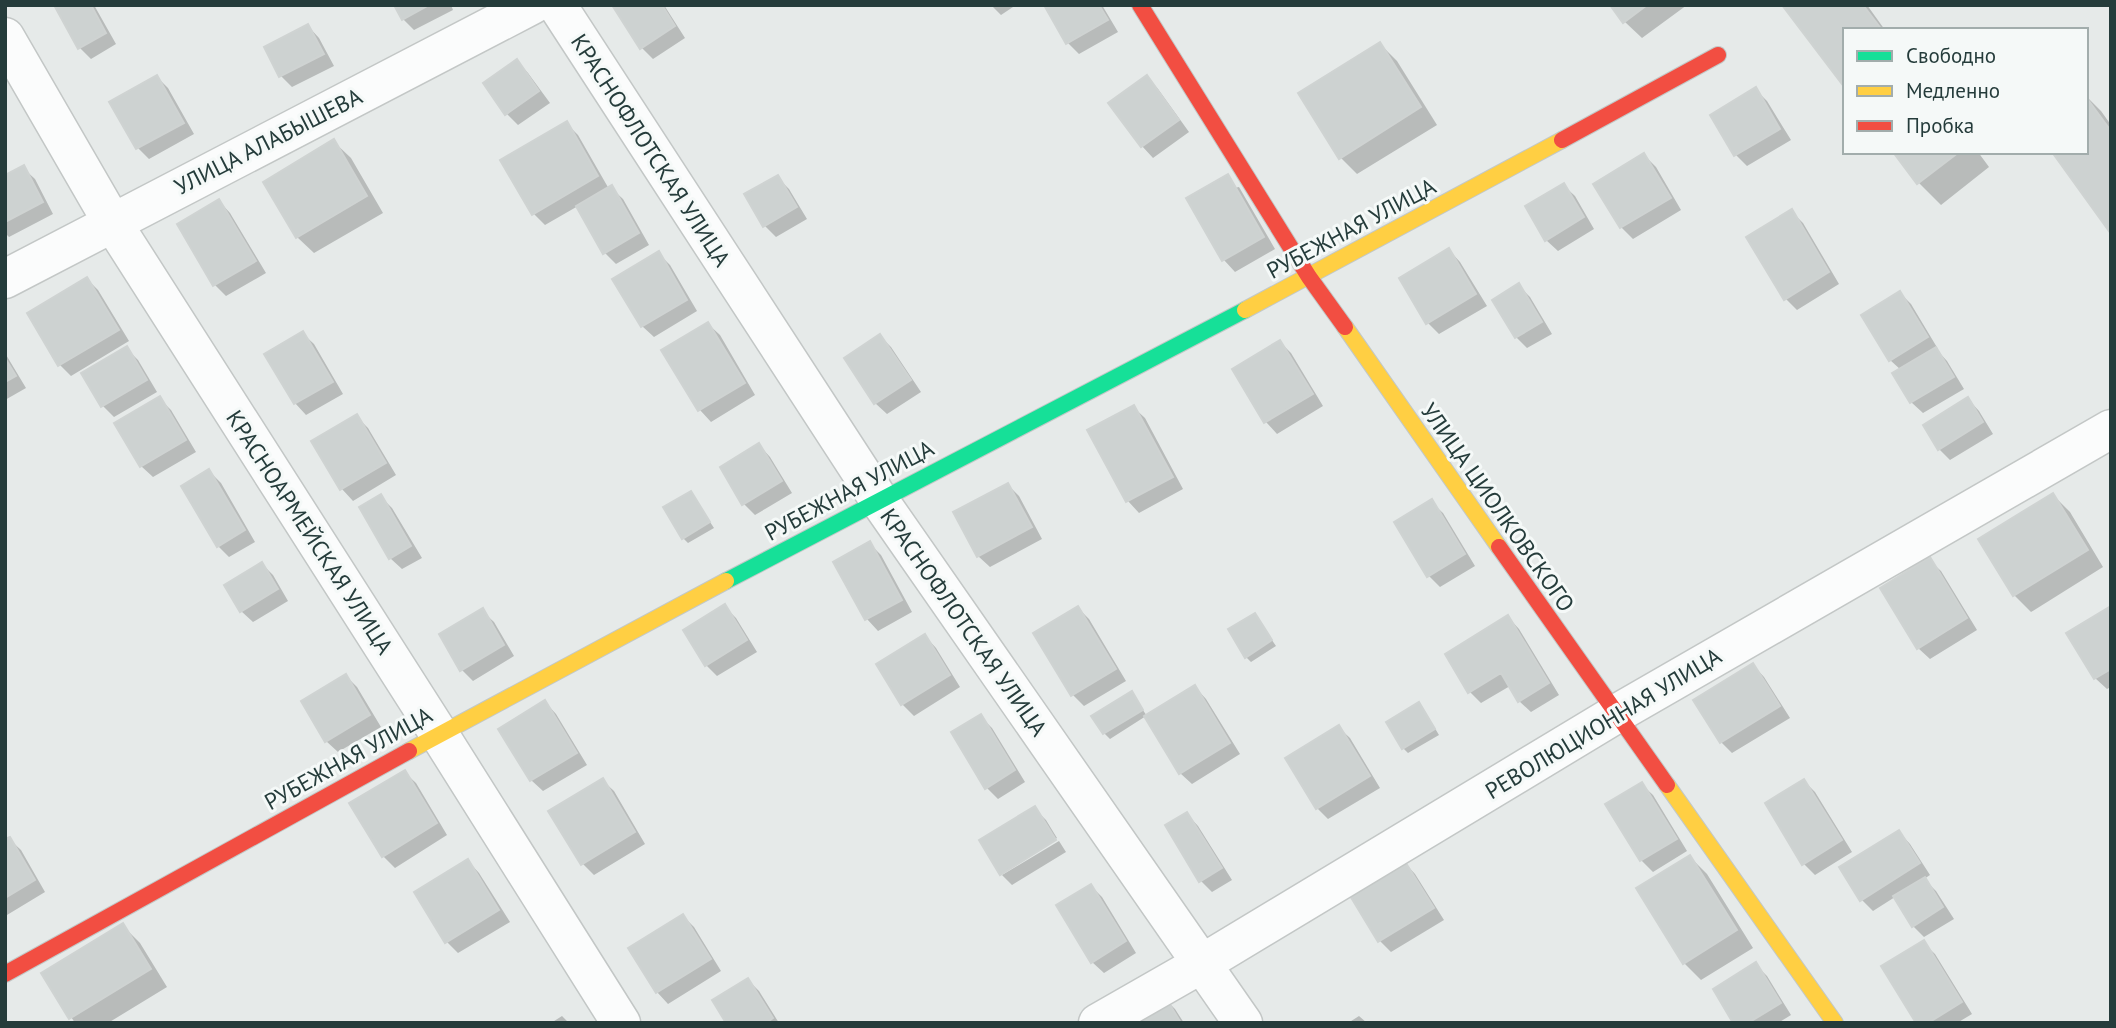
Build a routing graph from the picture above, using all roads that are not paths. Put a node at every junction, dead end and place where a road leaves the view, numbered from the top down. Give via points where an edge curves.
1 (532, 5) edge
2 (557, 5) edge
3 (1140, 5) edge
4 (5, 37) edge
5 (1718, 55) dead end
6 (112, 222) junction
7 (1309, 277) junction
8 (5, 279) edge
9 (2111, 429) edge
10 (879, 500) junction
11 (1616, 714) junction
12 (439, 734) junction
13 (1203, 963) junction
14 (5, 974) edge
15 (621, 1023) edge
16 (1098, 1023) edge
17 (1243, 1023) edge
18 (1835, 1023) edge

1 - 6 street, УЛИЦА АЛАБЫШЕВА
2 - 10 street, КРАСНОФЛОТСКАЯ УЛИЦА
3 - 7 street, УЛИЦА ЦИОЛКОВСКОГО
4 - 6 street, КРАСНОАРМЕЙСКАЯ УЛИЦА
5 - 7 street, РУБЕЖНАЯ УЛИЦА
6 - 8 street, УЛИЦА АЛАБЫШЕВА
6 - 12 street, КРАСНОАРМЕЙСКАЯ УЛИЦА
7 - 10 street, РУБЕЖНАЯ УЛИЦА
7 - 11 street, УЛИЦА ЦИОЛКОВСКОГО
9 - 11 street, РЕВОЛЮЦИОННАЯ УЛИЦА
10 - 12 street, РУБЕЖНАЯ УЛИЦА
10 - 13 street, КРАСНОФЛОТСКАЯ УЛИЦА
11 - 13 street, РЕВОЛЮЦИОННАЯ УЛИЦА
11 - 18 street, УЛИЦА ЦИОЛКОВСКОГО
12 - 14 street, РУБЕЖНАЯ УЛИЦА
12 - 15 street, КРАСНОАРМЕЙСКАЯ УЛИЦА
13 - 16 street, РЕВОЛЮЦИОННАЯ УЛИЦА
13 - 17 street, КРАСНОФЛОТСКАЯ УЛИЦА

